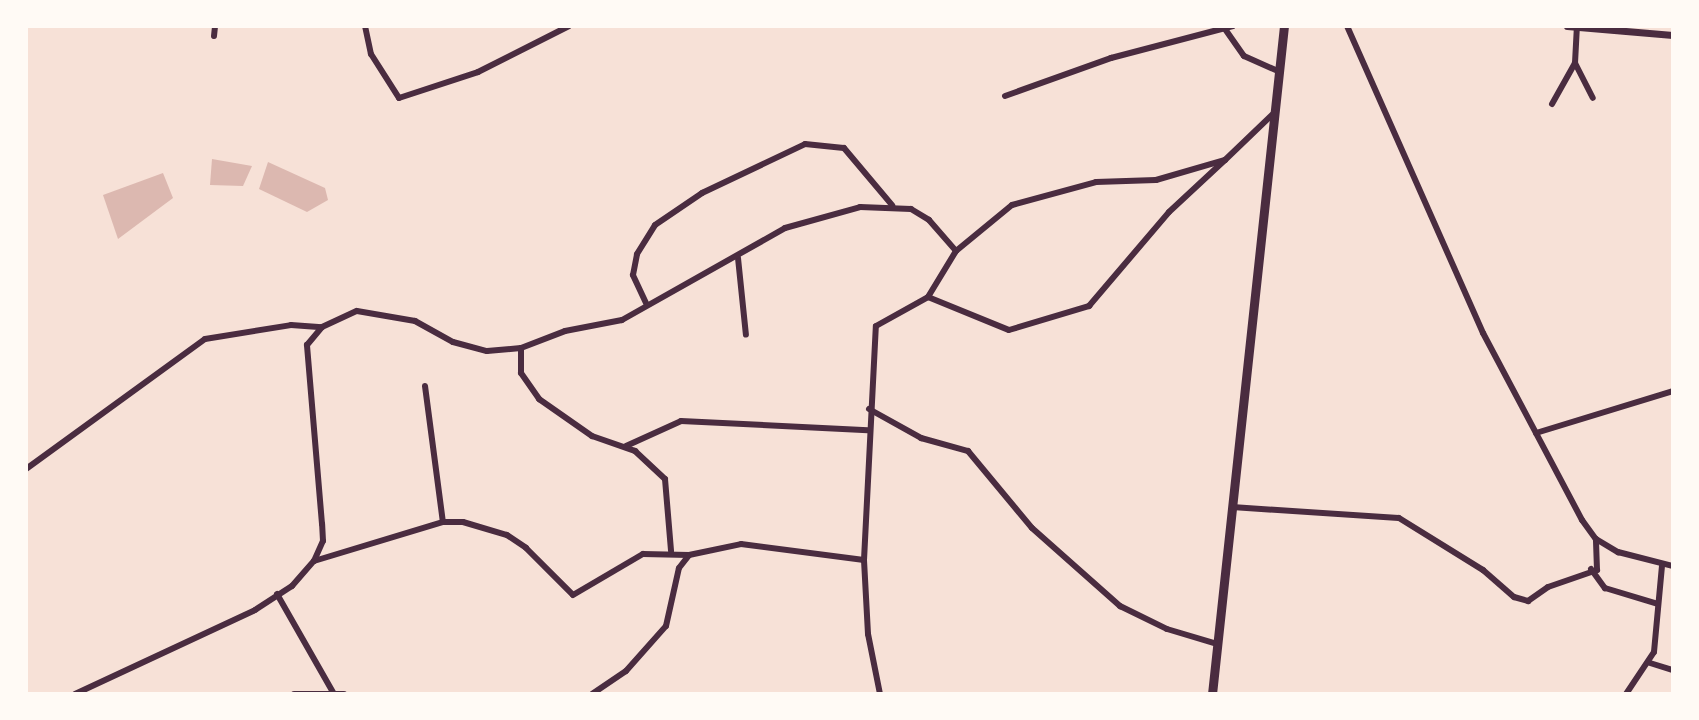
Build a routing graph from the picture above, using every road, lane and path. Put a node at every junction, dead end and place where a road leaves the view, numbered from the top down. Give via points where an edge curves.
1 (215, 26) edge
2 (365, 26) edge
3 (569, 26) edge
4 (1233, 26) edge
5 (1284, 26) edge
6 (1347, 26) edge
7 (1567, 26) edge
8 (1577, 26) edge
9 (1225, 29) junction
10 (1673, 35) edge
11 (214, 36) dead end
12 (1575, 63) junction
13 (1280, 72) junction
14 (1005, 96) dead end
15 (1593, 98) dead end
16 (1552, 104) dead end
17 (1277, 110) junction
18 (1225, 160) junction
19 (892, 205) junction
20 (956, 251) junction
21 (738, 258) junction
22 (928, 297) junction
23 (646, 303) junction
24 (322, 327) junction
25 (746, 335) dead end
26 (521, 348) junction
27 (425, 386) dead end
28 (1673, 391) edge
29 (869, 409) junction
30 (868, 430) junction
31 (1536, 433) junction
32 (626, 446) junction
33 (26, 469) edge
34 (1232, 507) junction
35 (443, 522) junction
36 (1596, 539) junction
37 (671, 551) junction
38 (689, 555) junction
39 (864, 560) junction
40 (314, 561) junction
41 (1662, 566) junction
42 (1673, 566) edge
43 (1591, 569) junction
44 (277, 594) junction
45 (1658, 604) junction
46 (1217, 644) junction
47 (1650, 663) junction
48 (1673, 670) edge
49 (333, 692) edge
50 (75, 694) edge
51 (294, 694) edge
52 (344, 694) edge
53 (592, 694) edge
54 (880, 694) edge
55 (1212, 694) edge
56 (1626, 694) edge

1 - 11 street
2 - 3 street via 371,54 399,98 478,72
4 - 9 street
5 - 13 highway
6 - 31 street via 1443,249
7 - 8 street
8 - 10 street
8 - 12 street
9 - 13 street via 1244,56
9 - 14 street via 1111,58
12 - 15 street
12 - 16 street
13 - 17 highway
17 - 18 street
17 - 34 highway
18 - 20 street via 1156,180 1096,182 1012,205
18 - 22 street via 1169,212 1089,306 1009,330
19 - 20 street via 929,220
19 - 21 street via 809,218
19 - 23 street via 844,148 805,144 702,193 655,225 637,254 633,275
20 - 22 street
21 - 23 street
21 - 25 street
22 - 29 street via 876,326
23 - 26 street via 622,320 565,331
24 - 26 street via 357,311 415,321 453,342 487,351
24 - 33 street via 291,325 205,339
24 - 40 street via 307,345 323,541
26 - 32 street via 521,373 539,399 592,436
27 - 35 street
28 - 31 street
29 - 30 street
29 - 46 street via 921,438 968,451 1032,528 1120,606 1167,629
30 - 32 street via 681,421
30 - 39 street
31 - 36 street
32 - 37 street via 651,461 665,479
34 - 43 street via 1399,518 1483,570 1514,597 1528,601
34 - 46 highway
35 - 37 street via 507,535 573,595 643,554
35 - 40 street
36 - 41 street
36 - 43 street via 1597,570
37 - 38 street
38 - 39 street via 741,544
38 - 53 street via 679,568 666,626 626,671
39 - 54 street via 868,634
40 - 44 street
41 - 42 street
41 - 45 street
43 - 45 street via 1605,588
44 - 49 street
44 - 50 street
45 - 47 street
46 - 55 highway
47 - 48 street
47 - 56 street
49 - 51 street
49 - 52 street

